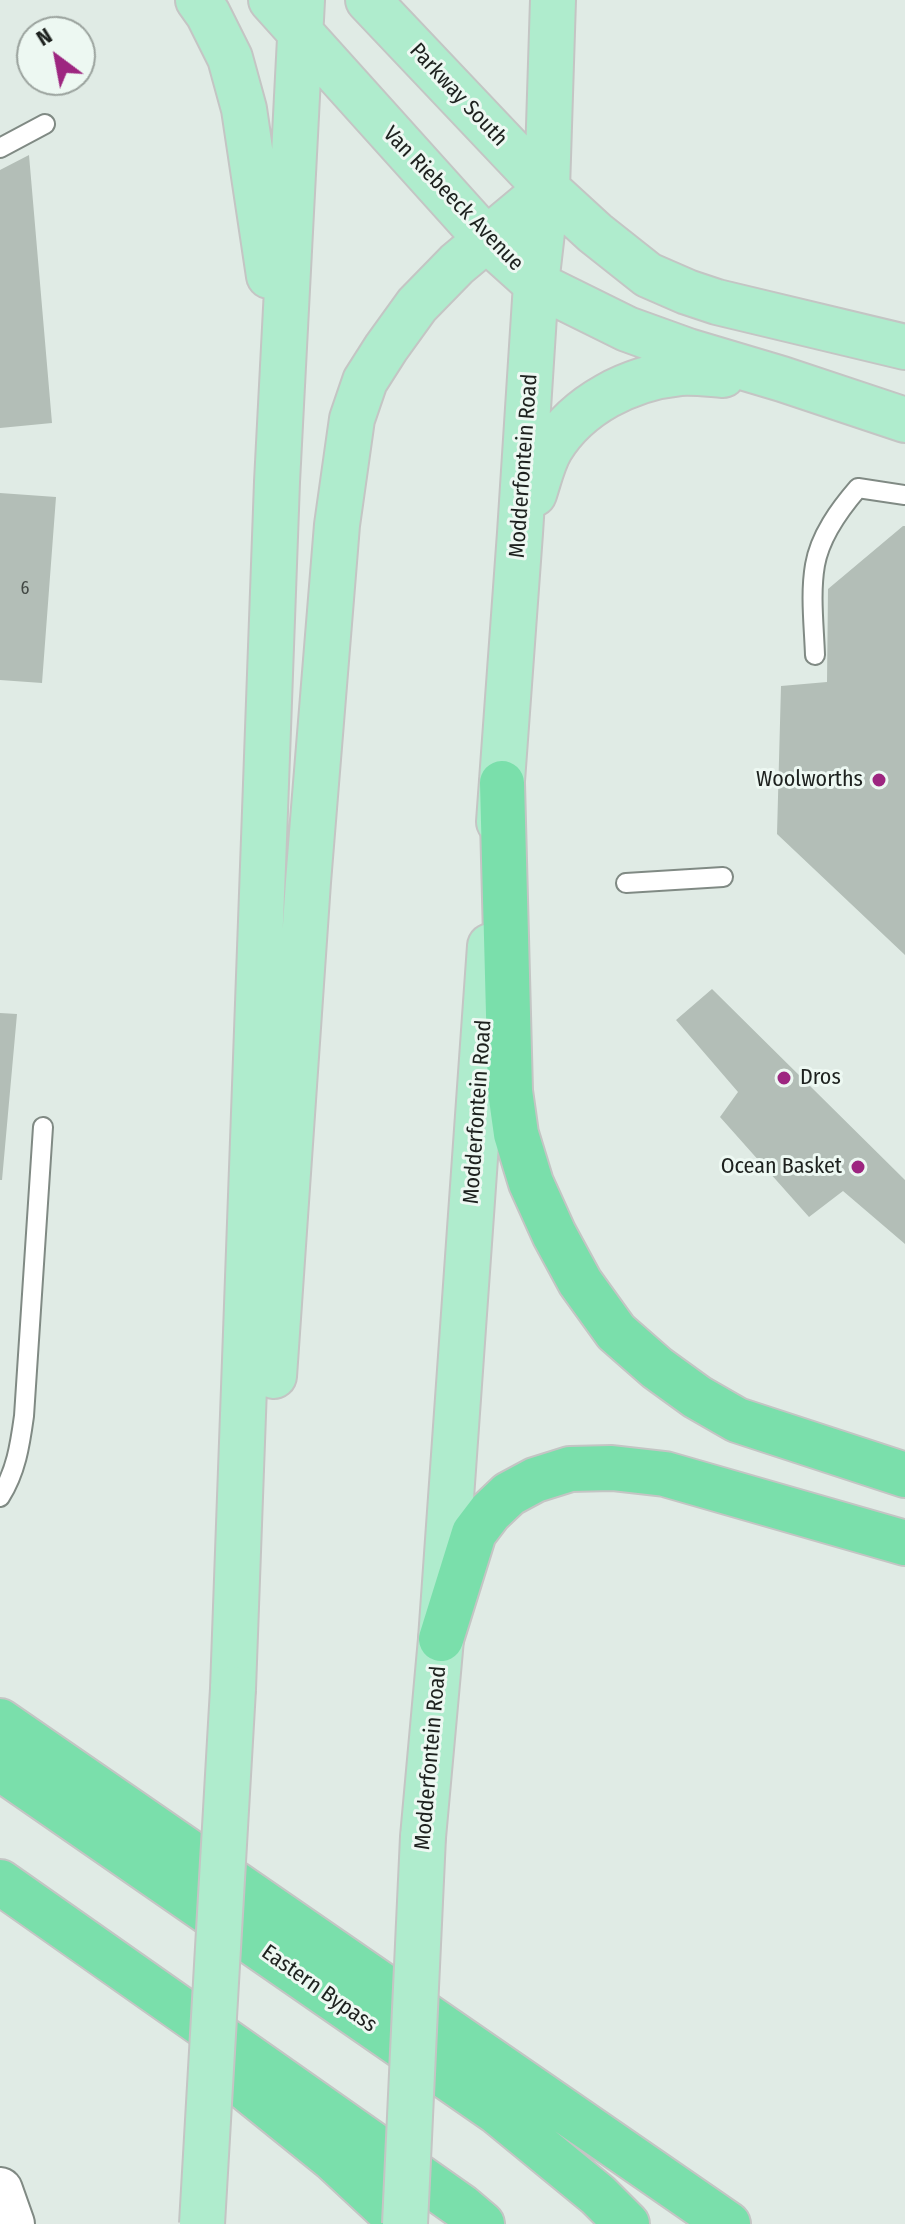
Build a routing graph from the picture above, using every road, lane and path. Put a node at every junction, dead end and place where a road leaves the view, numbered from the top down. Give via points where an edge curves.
1 (198, 0) edge
2 (271, 0) edge
3 (368, 0) edge
4 (553, 0) edge
5 (301, 18) edge
6 (45, 124) dead end
7 (0, 148) edge
8 (547, 189) junction
9 (487, 240) junction
10 (536, 284) junction
11 (905, 347) edge
12 (283, 366) junction
13 (782, 379) junction
14 (905, 420) edge
15 (905, 495) edge
16 (520, 533) junction
17 (815, 655) dead end
18 (502, 783) junction
19 (723, 877) dead end
20 (626, 883) dead end
21 (43, 1127) dead end
22 (905, 1475) edge
23 (0, 1497) edge
24 (905, 1543) edge
25 (441, 1639) junction
26 (234, 1670) junction
27 (0, 1721) edge
28 (0, 1768) edge
29 (0, 1882) edge
30 (0, 1889) edge
31 (0, 2190) edge
32 (12, 2224) edge
33 (202, 2224) edge
34 (404, 2224) edge
35 (482, 2224) edge
36 (627, 2224) edge
37 (728, 2224) edge

1 - 12 main road via 230,58 244,109
2 - 5 main road, Van Riebeeck Avenue
3 - 8 main road, Parkway South
4 - 8 main road, Modderfontein Road
5 - 9 main road, Van Riebeeck Avenue
5 - 12 main road
6 - 7 lane
8 - 9 main road
8 - 10 main road, Modderfontein Road
8 - 11 main road via 648,275 717,302
9 - 10 main road, Van Riebeeck Avenue
9 - 26 main road via 417,305 365,381 352,419 335,541 260,1544
10 - 13 main road, Van Riebeeck Avenue via 627,329
10 - 16 main road, Modderfontein Road
12 - 26 main road
13 - 14 main road, Van Riebeeck Avenue
13 - 16 main road via 683,372 647,378 591,405 550,449
15 - 17 lane via 858,488 834,520 815,564
16 - 18 main road, Modderfontein Road
18 - 22 highway via 510,1091 516,1134 531,1183 580,1282 616,1332 697,1397 737,1420
18 - 25 main road, Modderfontein Road
19 - 20 lane
21 - 23 lane via 24,1416 19,1453
24 - 25 highway via 665,1474 570,1469 509,1494 474,1533
25 - 34 main road, Modderfontein Road, bridge via 423,1837
26 - 33 main road, bridge
27 - 37 highway
28 - 36 highway, Eastern Bypass via 497,2112
29 - 35 highway
30 - 34 highway via 332,2158
31 - 32 street

